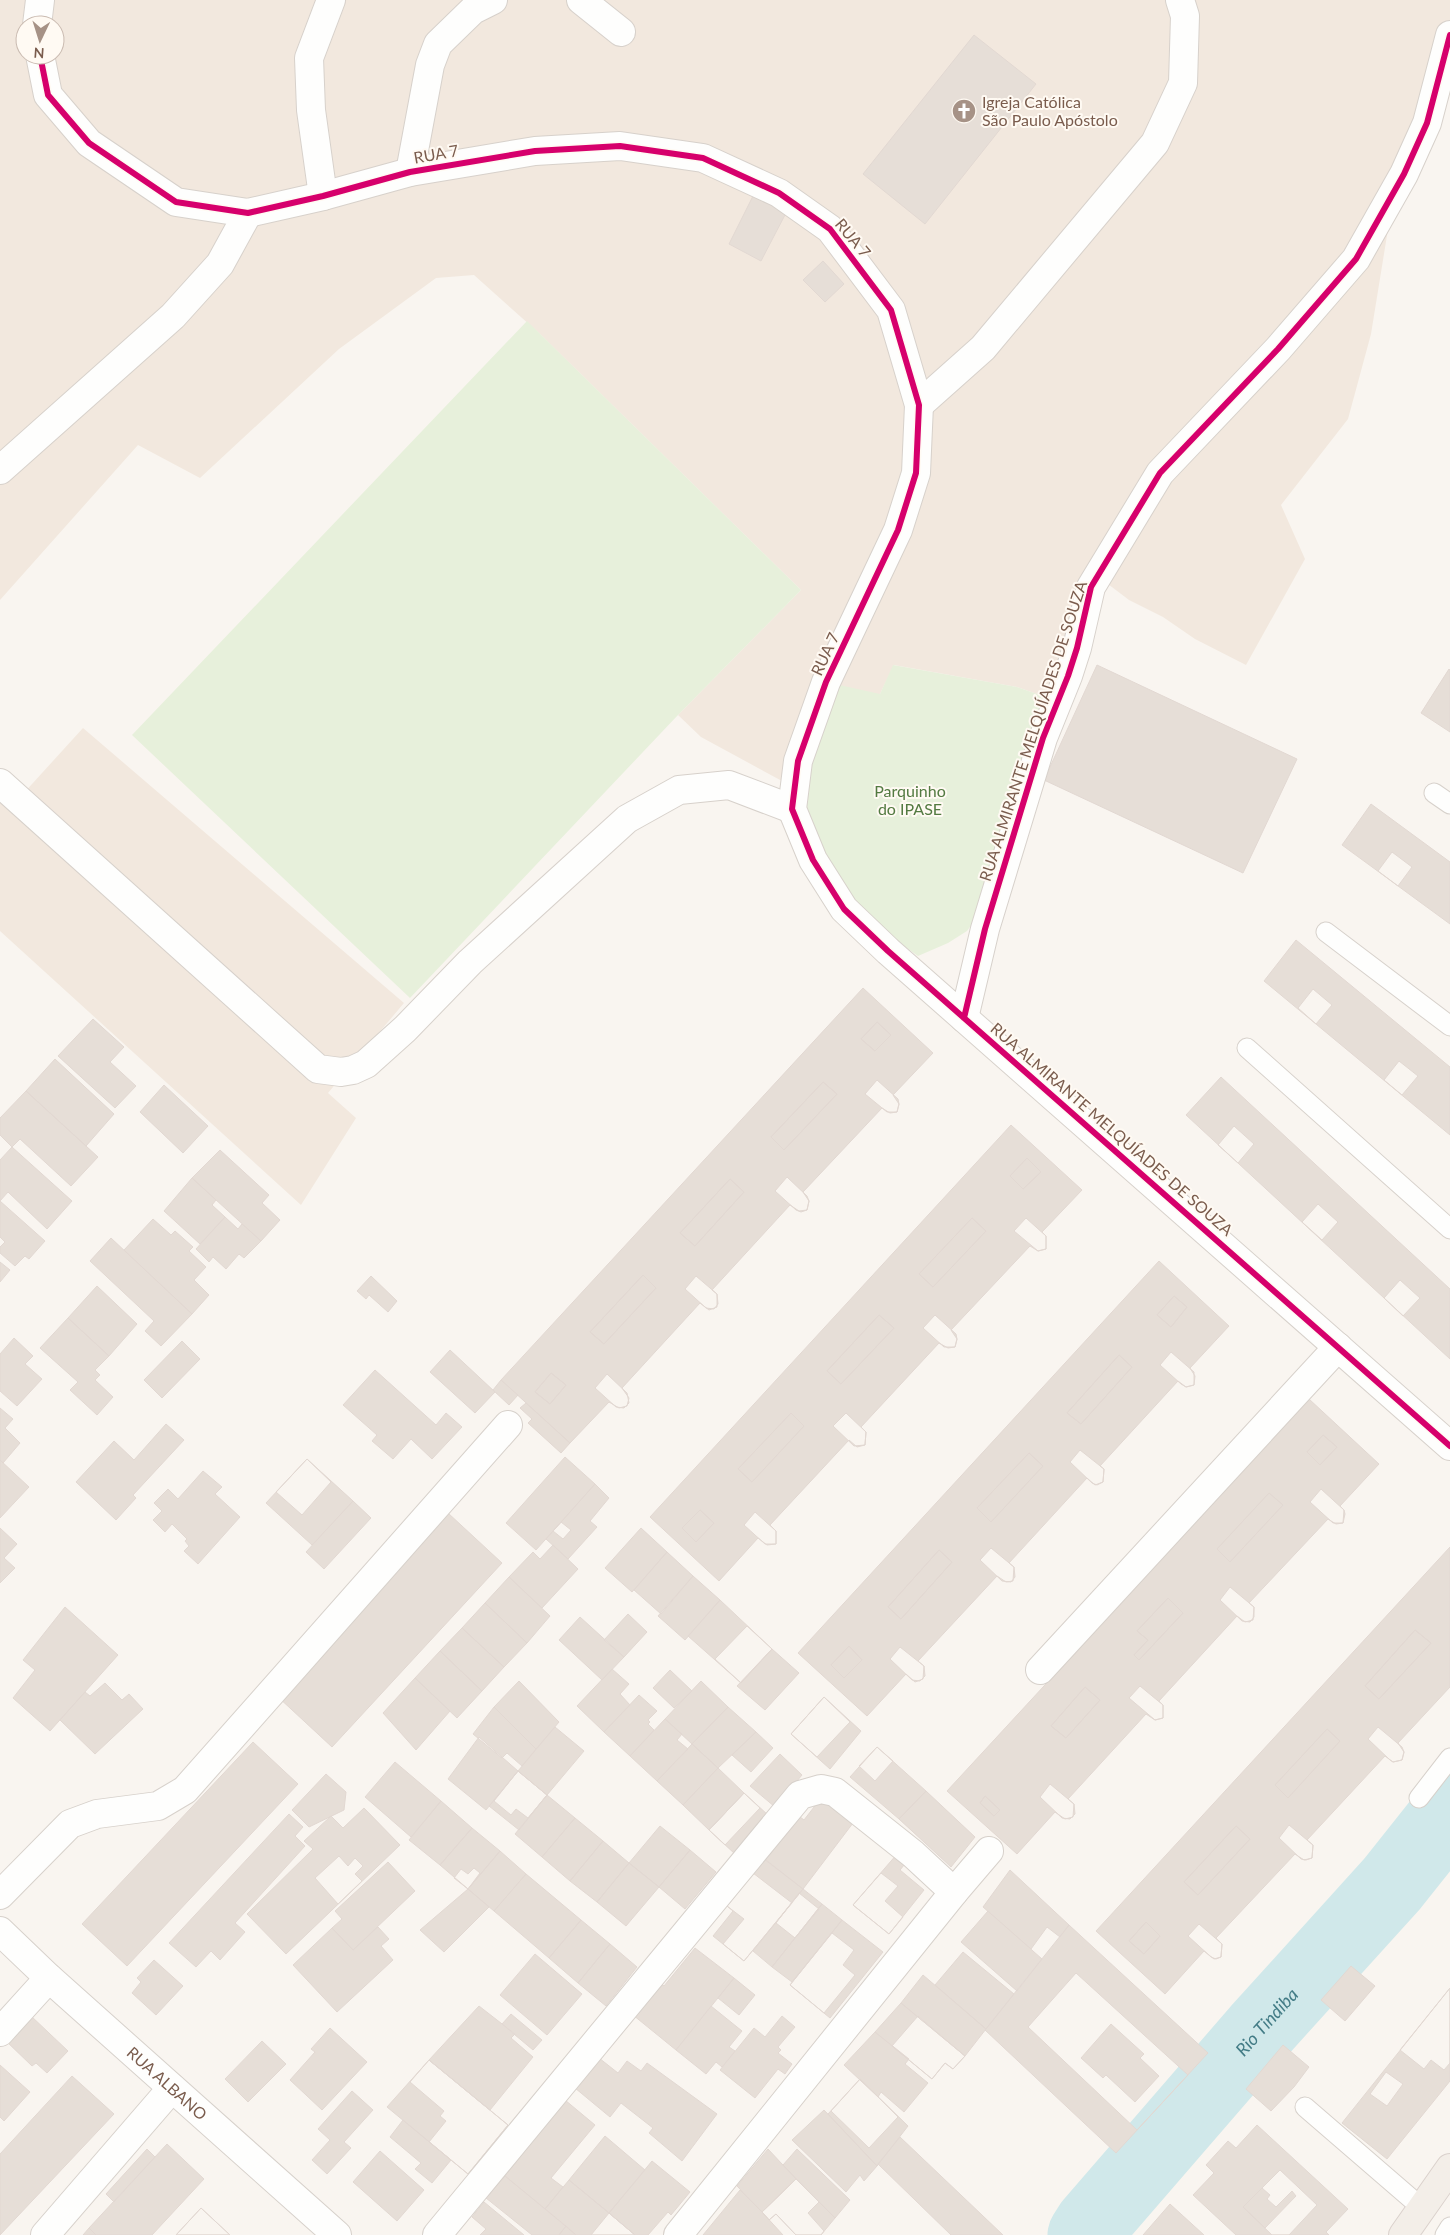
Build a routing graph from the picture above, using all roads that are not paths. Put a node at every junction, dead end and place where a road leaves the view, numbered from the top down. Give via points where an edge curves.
1 (40, 0) edge
2 (331, 0) edge
3 (493, 0) edge
4 (581, 0) edge
5 (1180, 0) edge
6 (38, 15) edge
7 (621, 32) dead end
8 (1450, 35) edge
9 (42, 65) edge
10 (410, 172) junction
11 (323, 196) junction
12 (248, 213) junction
13 (919, 404) junction
14 (0, 470) edge
15 (0, 783) edge
16 (1434, 792) dead end
17 (1450, 804) edge
18 (792, 809) junction
19 (1326, 932) dead end
20 (964, 1018) junction
21 (1450, 1026) edge
22 (1247, 1048) dead end
23 (1450, 1228) edge
24 (1338, 1347) junction
25 (508, 1425) dead end
26 (1450, 1446) edge
27 (1040, 1670) dead end
28 (1450, 1758) edge
29 (1419, 1798) dead end
30 (989, 1851) dead end
31 (954, 1892) junction
32 (0, 1895) edge
33 (0, 1931) edge
34 (50, 1978) junction
35 (0, 2032) edge
36 (172, 2088) junction
37 (1305, 2107) dead end
38 (1450, 2168) edge
39 (1422, 2208) junction
40 (1450, 2227) edge
41 (45, 2235) edge
42 (337, 2235) edge
43 (437, 2235) edge
44 (678, 2235) edge
45 (1403, 2235) edge
46 (1444, 2235) edge

1 - 6 street
2 - 11 street via 309,58
3 - 10 street via 473,10 438,44 430,65
4 - 7 street
5 - 13 street via 1185,16 1183,83 1156,143 983,348
8 - 20 street, RUA ALMIRANTE MELQUÍADES DE SOUZA via 1427,123 1404,174 1356,259 1278,349 1160,473 1094,581 1077,648 1043,738 984,929
9 - 12 street, RUA 7 via 48,95 89,143 176,202
10 - 11 street, RUA 7
10 - 13 street, RUA 7 via 535,151 620,146 703,158 779,193 830,229 891,310
11 - 12 street, RUA 7
12 - 14 street via 220,264 173,316
13 - 18 street, RUA 7 via 916,473 898,530 826,682 798,760
15 - 18 street via 318,1069 341,1072 366,1064 470,962 627,819 679,790 729,785
16 - 17 lane
18 - 20 street, RUA 7 via 813,860 844,909
19 - 21 lane
20 - 24 street, RUA ALMIRANTE MELQUÍADES DE SOUZA
22 - 23 lane
24 - 26 street, RUA ALMIRANTE MELQUÍADES DE SOUZA
24 - 27 street
25 - 32 street via 185,1790 158,1806 97,1814 70,1824
28 - 29 lane
30 - 31 street
31 - 43 street via 914,1854 835,1792 821,1789 800,1794
31 - 44 street
33 - 34 street, RUA ALBANO
34 - 35 street
34 - 36 street, RUA ALBANO
36 - 41 street
36 - 42 street, RUA ALBANO
37 - 39 lane
38 - 39 main road
39 - 45 main road
40 - 46 lane

